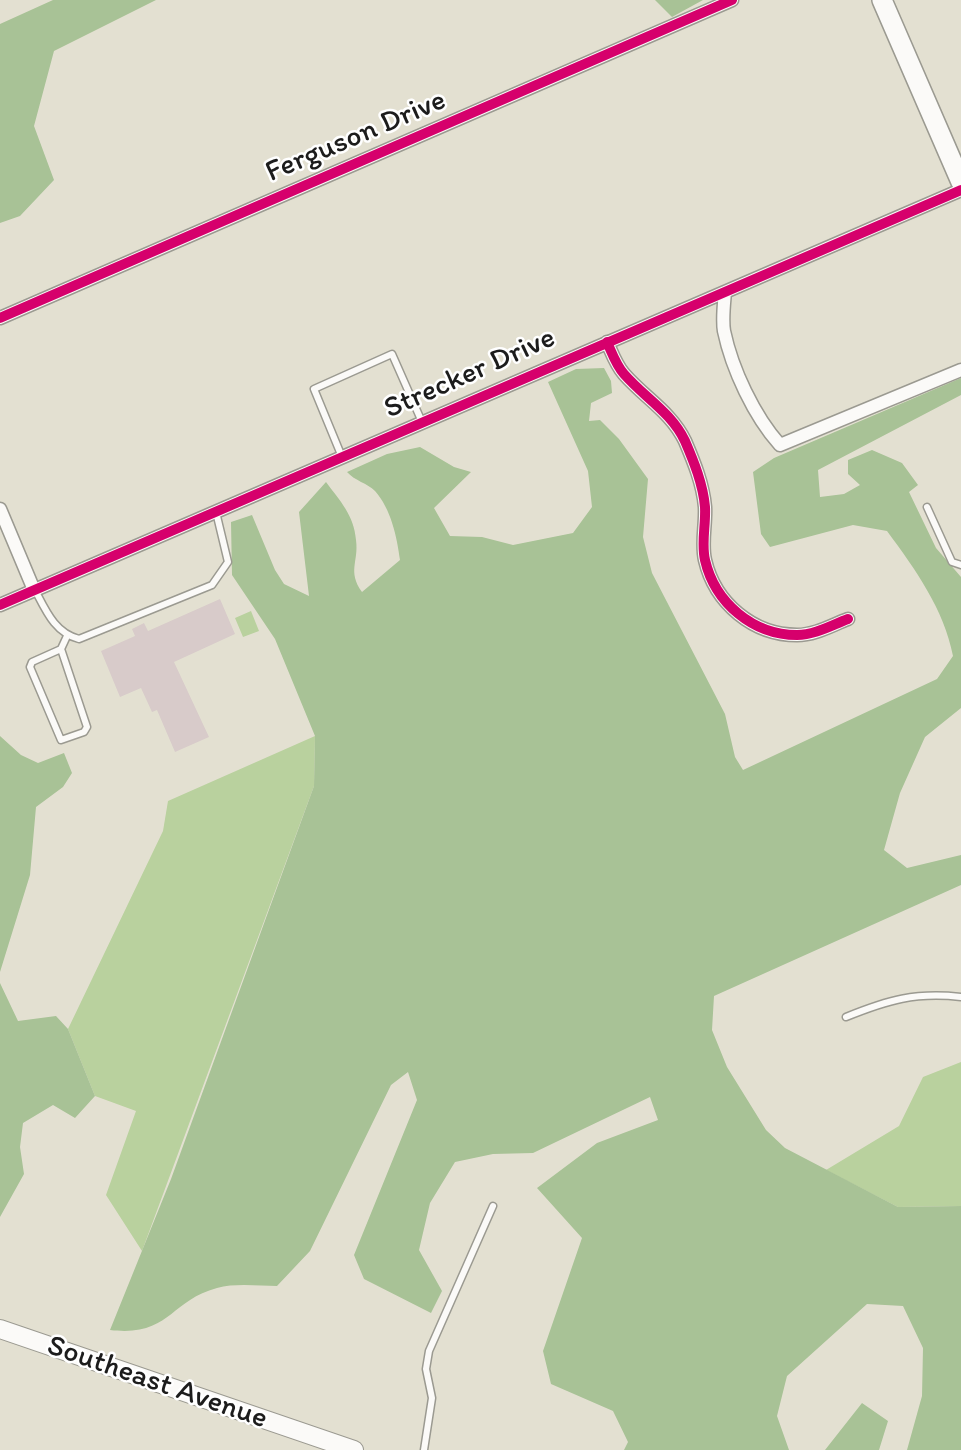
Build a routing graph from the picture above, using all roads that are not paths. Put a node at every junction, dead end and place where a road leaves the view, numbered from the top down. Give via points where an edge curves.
1 (732, 0) edge
2 (882, 0) edge
3 (961, 182) edge
4 (961, 190) edge
5 (725, 292) junction
6 (0, 318) edge
7 (607, 342) junction
8 (961, 370) edge
9 (422, 422) junction
10 (342, 457) junction
11 (927, 507) dead end
12 (0, 509) edge
13 (216, 512) junction
14 (961, 565) edge
15 (34, 590) junction
16 (0, 605) edge
17 (848, 619) dead end
18 (66, 636) junction
19 (61, 649) junction
20 (961, 997) edge
21 (846, 1017) dead end
22 (493, 1206) dead end
23 (0, 1329) edge
24 (354, 1450) edge
25 (424, 1450) edge

1 - 6 street, Ferguson Drive
2 - 3 main road
4 - 5 street, Strecker Drive
5 - 7 street, Strecker Drive
5 - 8 street via 724,329 736,366 766,429 780,445
7 - 9 street, Strecker Drive
7 - 17 street via 626,376 659,405 688,448 702,486 706,562 730,607 750,622 784,634 807,634
9 - 10 street, Strecker Drive
9 - 10 lane via 392,354 314,389
10 - 13 street, Strecker Drive
11 - 14 lane via 952,562
12 - 15 street
13 - 15 street, Strecker Drive
13 - 18 lane via 228,562 212,585 79,639
15 - 16 street, Strecker Drive
15 - 18 lane
18 - 19 lane
19 - 19 lane via 86,727 84,732 61,740 30,667
20 - 21 lane via 930,993 892,999
22 - 25 lane via 429,1351 426,1369 432,1398
23 - 24 street, Southeast Avenue

